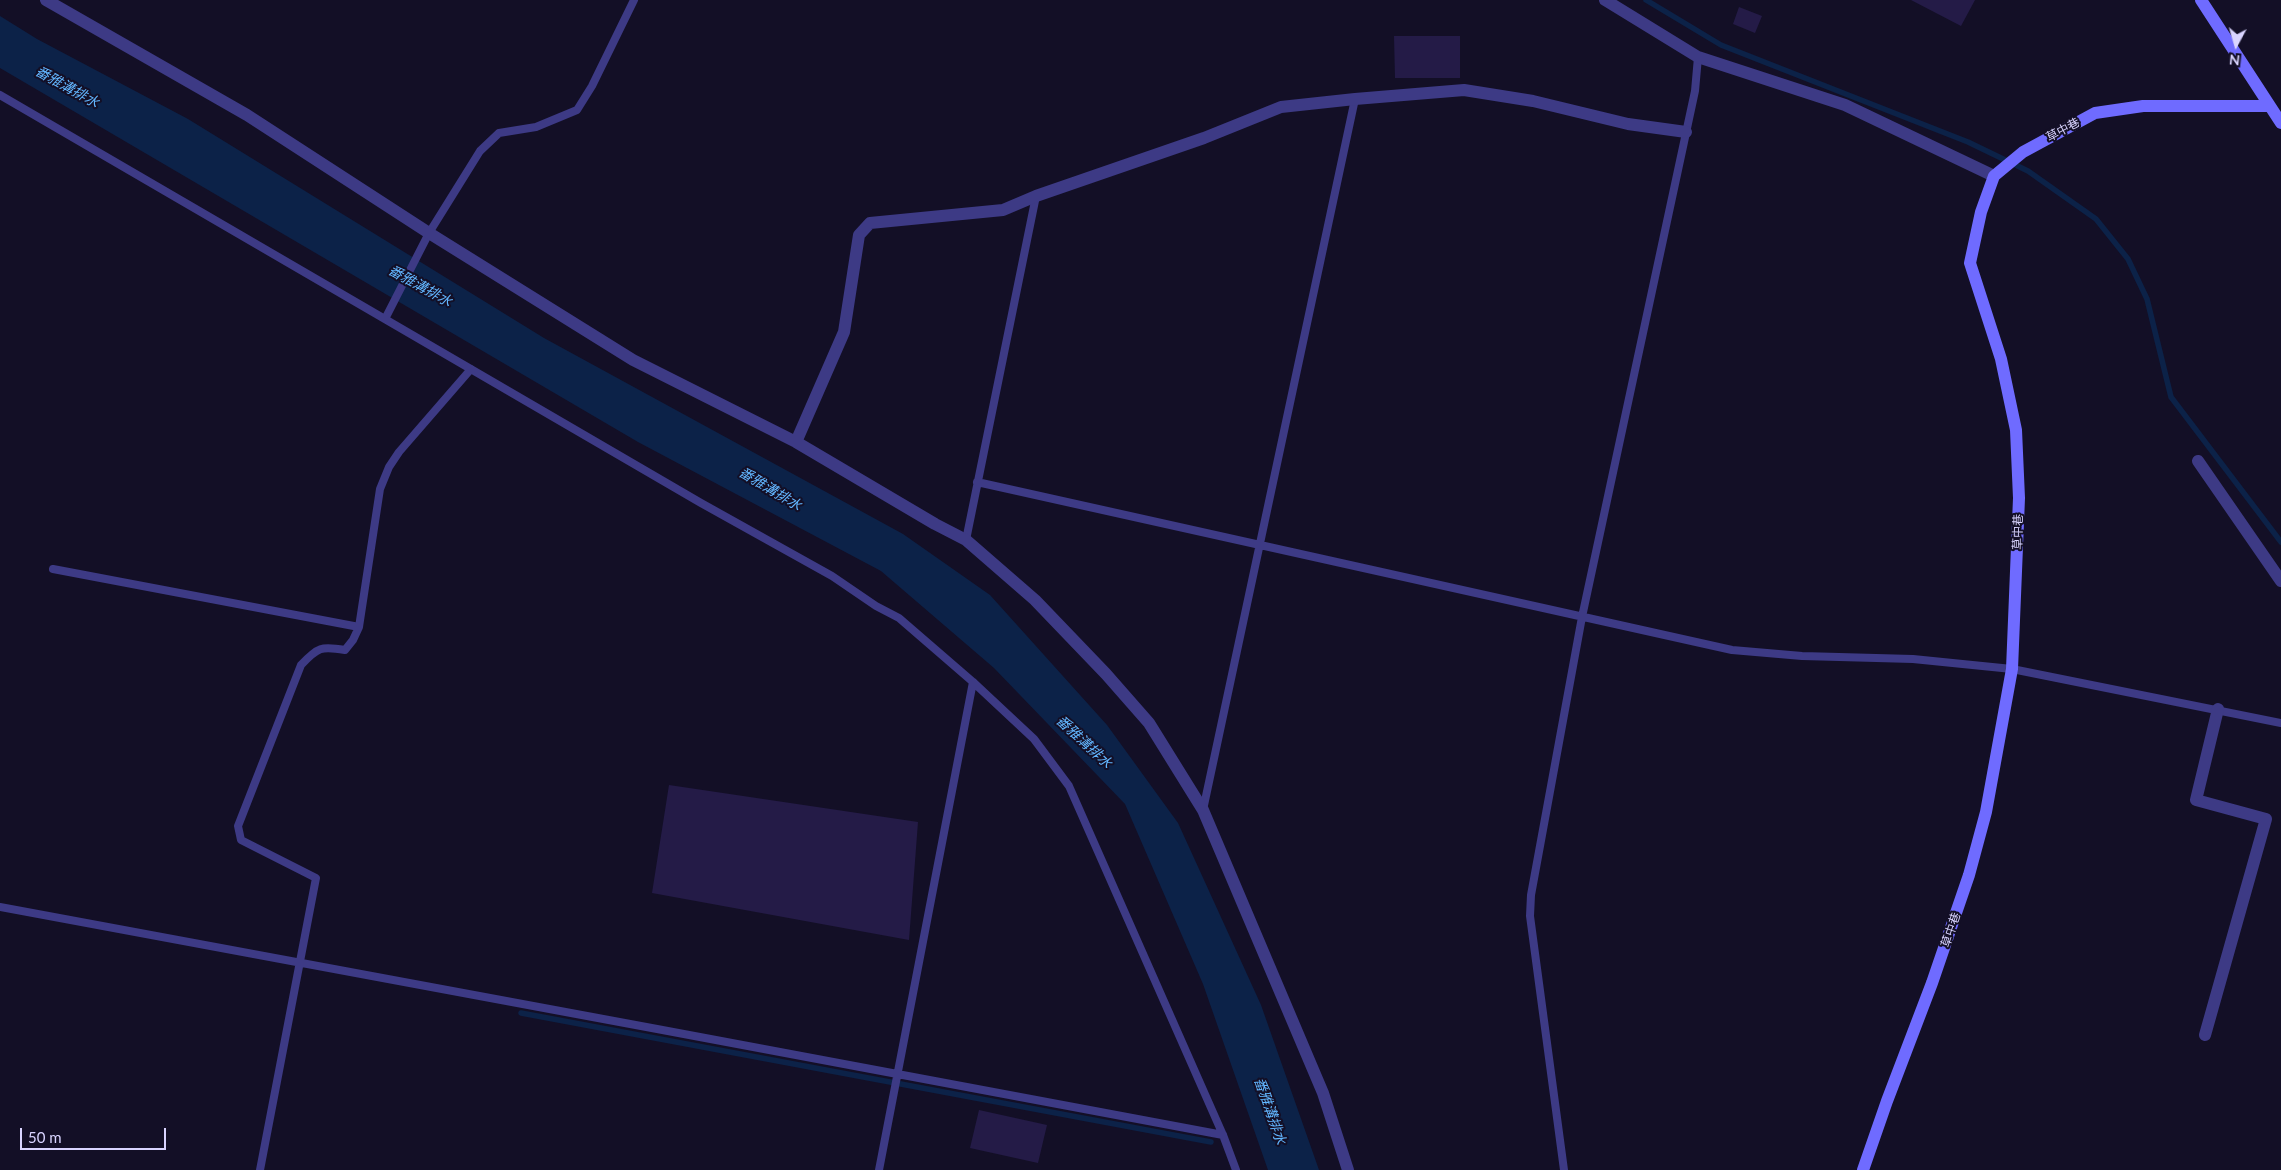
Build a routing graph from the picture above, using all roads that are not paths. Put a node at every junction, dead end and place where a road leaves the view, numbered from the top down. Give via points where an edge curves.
1 (46, 0) edge
2 (634, 0) edge
3 (1605, 0) edge
4 (2201, 0) edge
5 (1698, 57) junction
6 (0, 95) edge
7 (1354, 99) junction
8 (2270, 106) junction
9 (2281, 124) edge
10 (1686, 132) junction
11 (1999, 173) junction
12 (1036, 196) junction
13 (429, 233) junction
14 (385, 319) junction
15 (470, 369) junction
16 (796, 442) junction
17 (2198, 461) dead end
18 (977, 482) junction
19 (966, 540) junction
20 (1260, 546) junction
21 (53, 569) dead end
22 (2281, 581) edge
23 (1582, 618) junction
24 (359, 627) junction
25 (2012, 669) junction
26 (973, 682) junction
27 (2218, 709) junction
28 (2281, 723) edge
29 (1203, 810) junction
30 (0, 907) edge
31 (298, 964) junction
32 (2205, 1035) dead end
33 (898, 1072) junction
34 (1223, 1135) junction
35 (260, 1170) edge
36 (879, 1170) edge
37 (1236, 1170) edge
38 (1348, 1170) edge
39 (1564, 1170) edge
40 (1863, 1170) edge

1 - 13 street via 246,115
2 - 13 lane via 578,110 536,127 499,133 480,151
3 - 5 street
4 - 8 street
5 - 10 lane
5 - 11 street via 1845,105
6 - 14 lane
7 - 10 street via 1464,90 1533,101 1628,124
7 - 12 street via 1280,107 1204,138
7 - 20 lane
8 - 9 street
8 - 11 street, 草中巷 via 2143,106 2094,113 2023,152
10 - 23 lane
11 - 25 street, 草中巷 via 1981,212 1970,264 2001,359 2016,430 2018,516
12 - 16 street via 1003,210 870,223 859,235 844,332
12 - 18 lane
13 - 14 lane
13 - 16 street via 633,360
14 - 15 lane
15 - 24 lane via 389,467 380,489
15 - 26 lane via 832,576 899,618
16 - 19 street
17 - 22 street
18 - 19 lane
18 - 20 lane
19 - 29 street via 1035,600 1106,674 1149,723
20 - 23 lane
20 - 29 lane
21 - 24 lane
23 - 25 lane via 1732,650
23 - 39 lane via 1530,895 1530,916
24 - 31 lane via 345,650 327,647 315,650 301,665 238,826 241,840 316,878
25 - 27 lane
25 - 40 street, 草中巷 via 1986,812 1969,875
26 - 33 lane
26 - 34 lane via 1034,739 1070,786
27 - 28 lane
27 - 32 street via 2196,800 2266,819
29 - 38 street via 1316,1076
30 - 31 lane
31 - 33 lane
31 - 35 lane
33 - 34 lane
33 - 36 lane
34 - 37 lane

